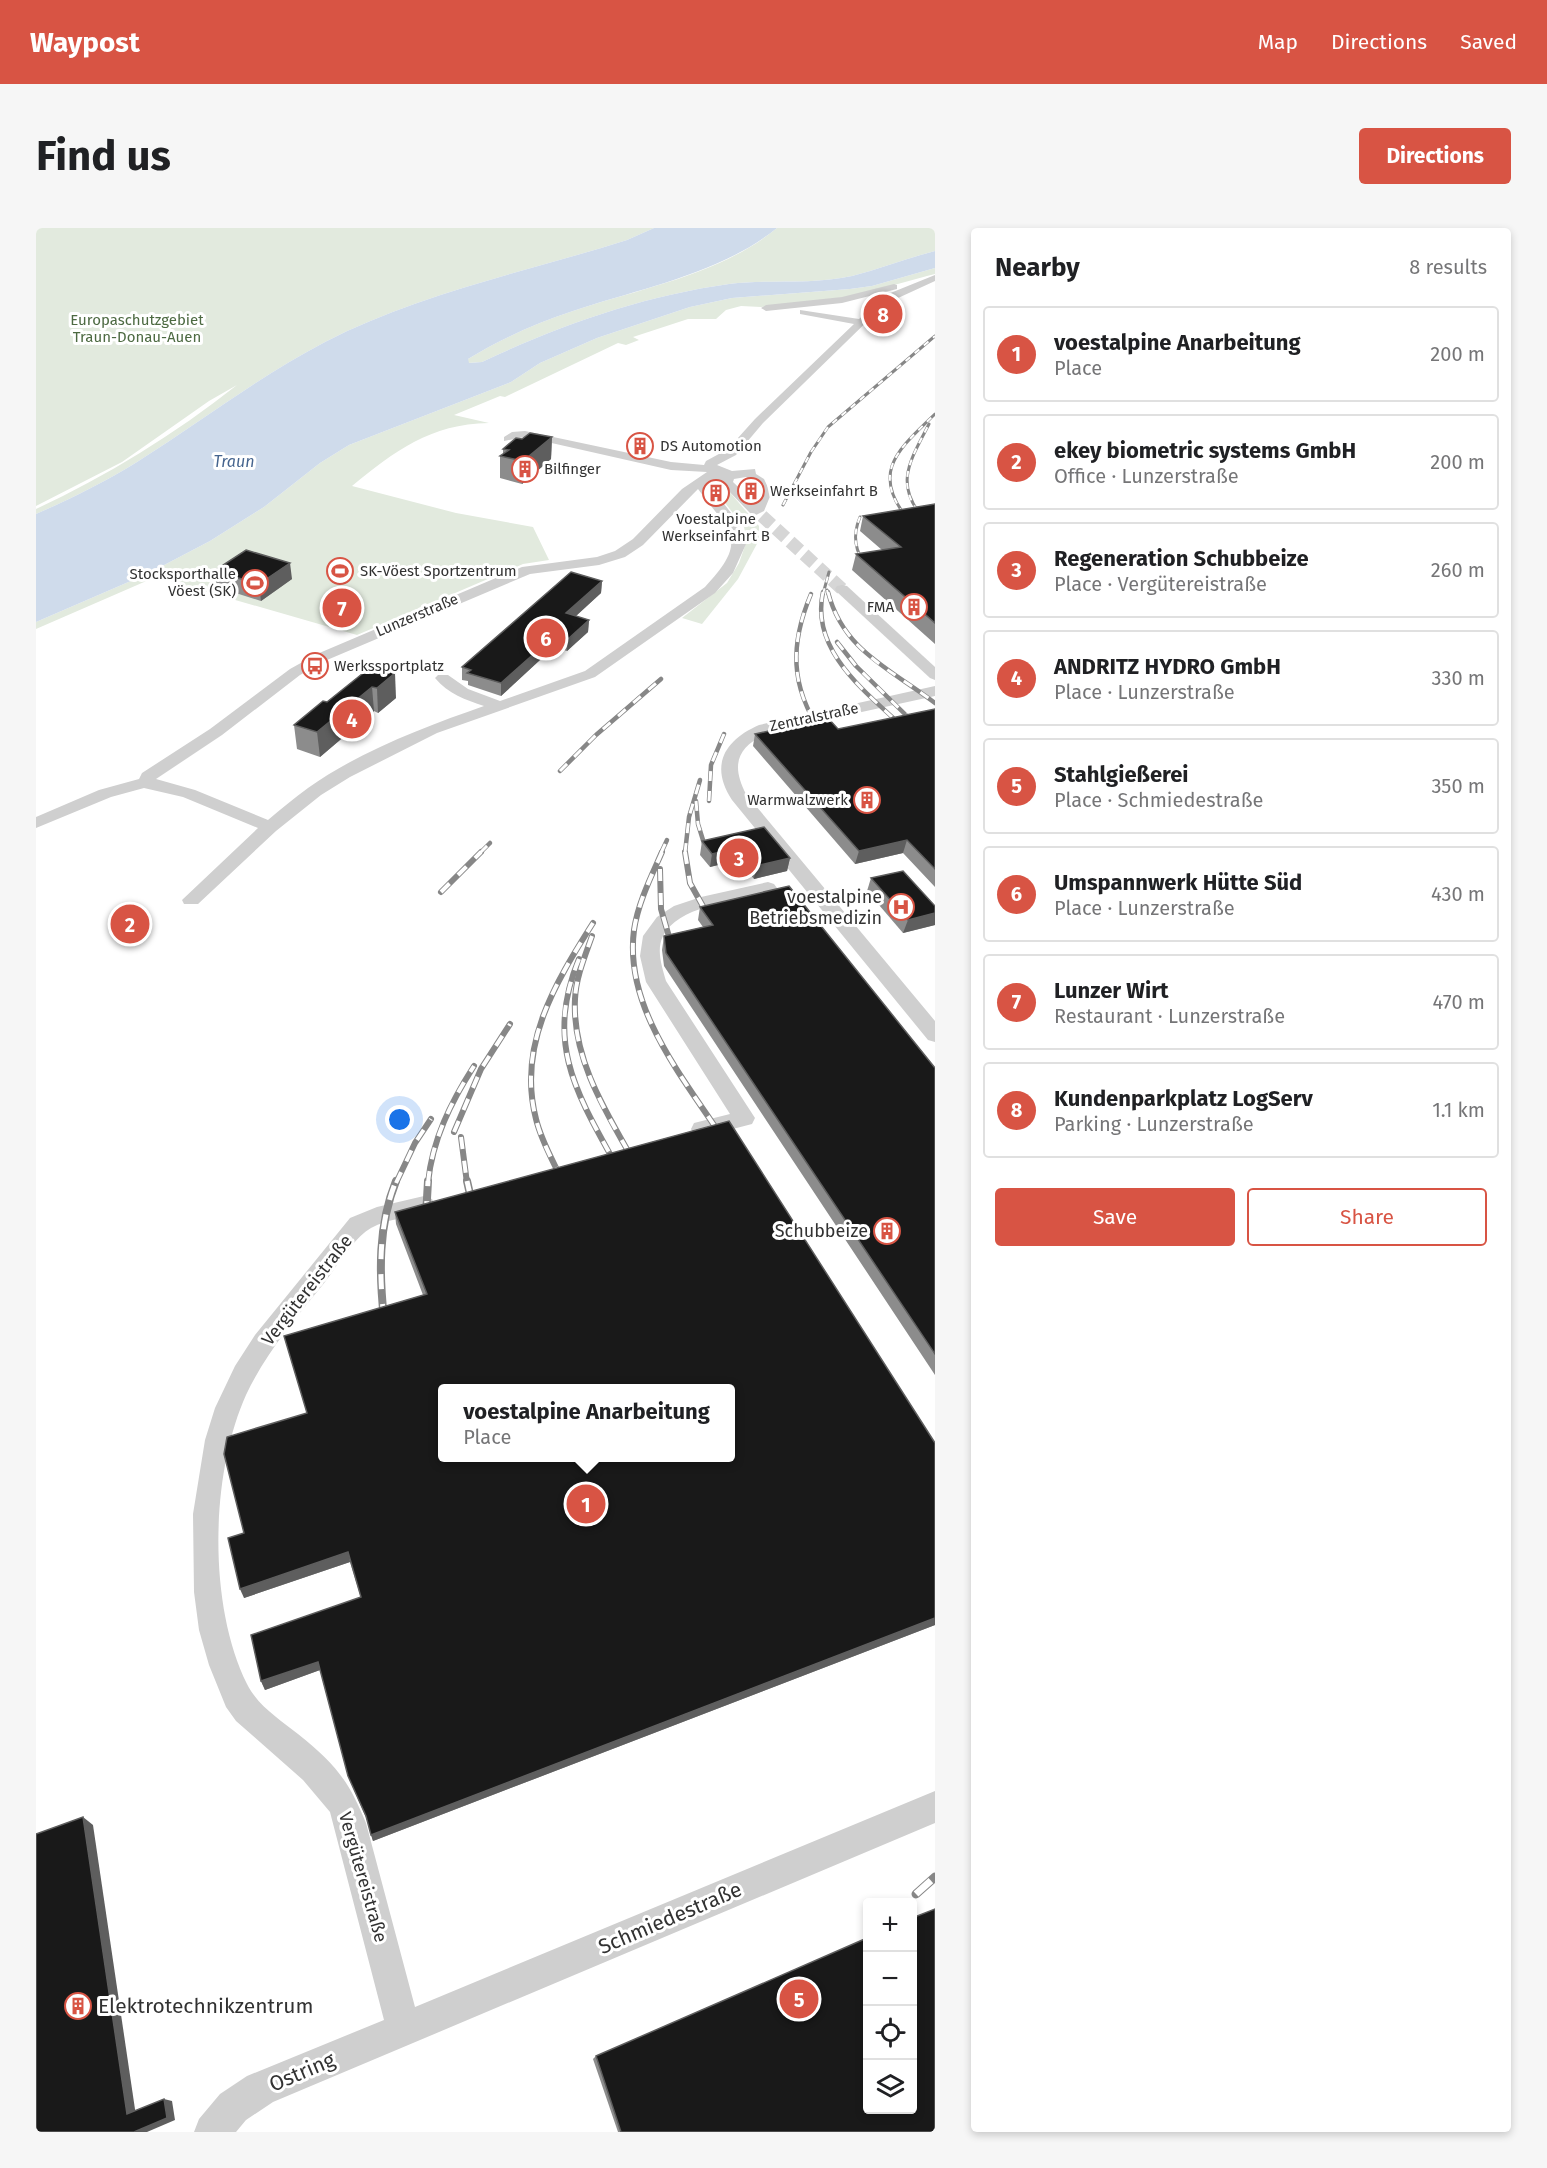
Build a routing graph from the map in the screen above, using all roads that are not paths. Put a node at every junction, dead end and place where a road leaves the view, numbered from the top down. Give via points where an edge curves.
1 (931, 279) edge
2 (861, 322) junction
3 (745, 438) junction
4 (508, 439) dead end
5 (749, 472) junction
6 (715, 473) junction
7 (757, 509) junction
8 (842, 589) tunnel mouth
9 (935, 675) edge
10 (443, 678) dead end
11 (935, 692) edge
12 (501, 706) junction
13 (145, 783) junction
14 (36, 823) edge
15 (270, 827) junction
16 (806, 879) junction
17 (191, 900) dead end
18 (935, 1035) edge
19 (682, 1134) edge
20 (448, 1198) edge
21 (935, 1807) edge
22 (404, 2029) junction
23 (212, 2132) edge

1 - 2 street, Lunzerstraße via 891,296
1 - 2 street via 842,300 769,308
2 - 3 street, Lunzerstraße
3 - 5 street
3 - 6 street, Lunzerstraße
4 - 6 street via 525,434
5 - 6 street
5 - 6 street via 734,481
5 - 7 street
5 - 7 street via 760,482 765,494
6 - 7 street
6 - 12 street via 704,489 739,537 733,559 718,583 590,674
6 - 13 street, Lunzerstraße via 686,492 638,542 620,555 527,570 311,662 148,777
8 - 9 street
10 - 12 street via 464,695
11 - 16 street, Zentralstraße via 780,723 739,742 728,767 732,786
12 - 15 street via 431,730 374,756 315,791
13 - 14 street, Lunzerstraße via 114,791
13 - 15 street, Lunzerstraße via 164,786
15 - 17 street
16 - 18 street, Zentralstraße
16 - 19 street via 687,908 670,915 651,934 648,964 656,982 744,1118
20 - 22 street, Vergütereistraße via 360,1222 269,1334 228,1406 217,1438 207,1502 210,1603 224,1665 250,1715 318,1773 340,1798
21 - 22 street, Schmiedestraße
22 - 23 street, Ostring via 261,2089 233,2107

